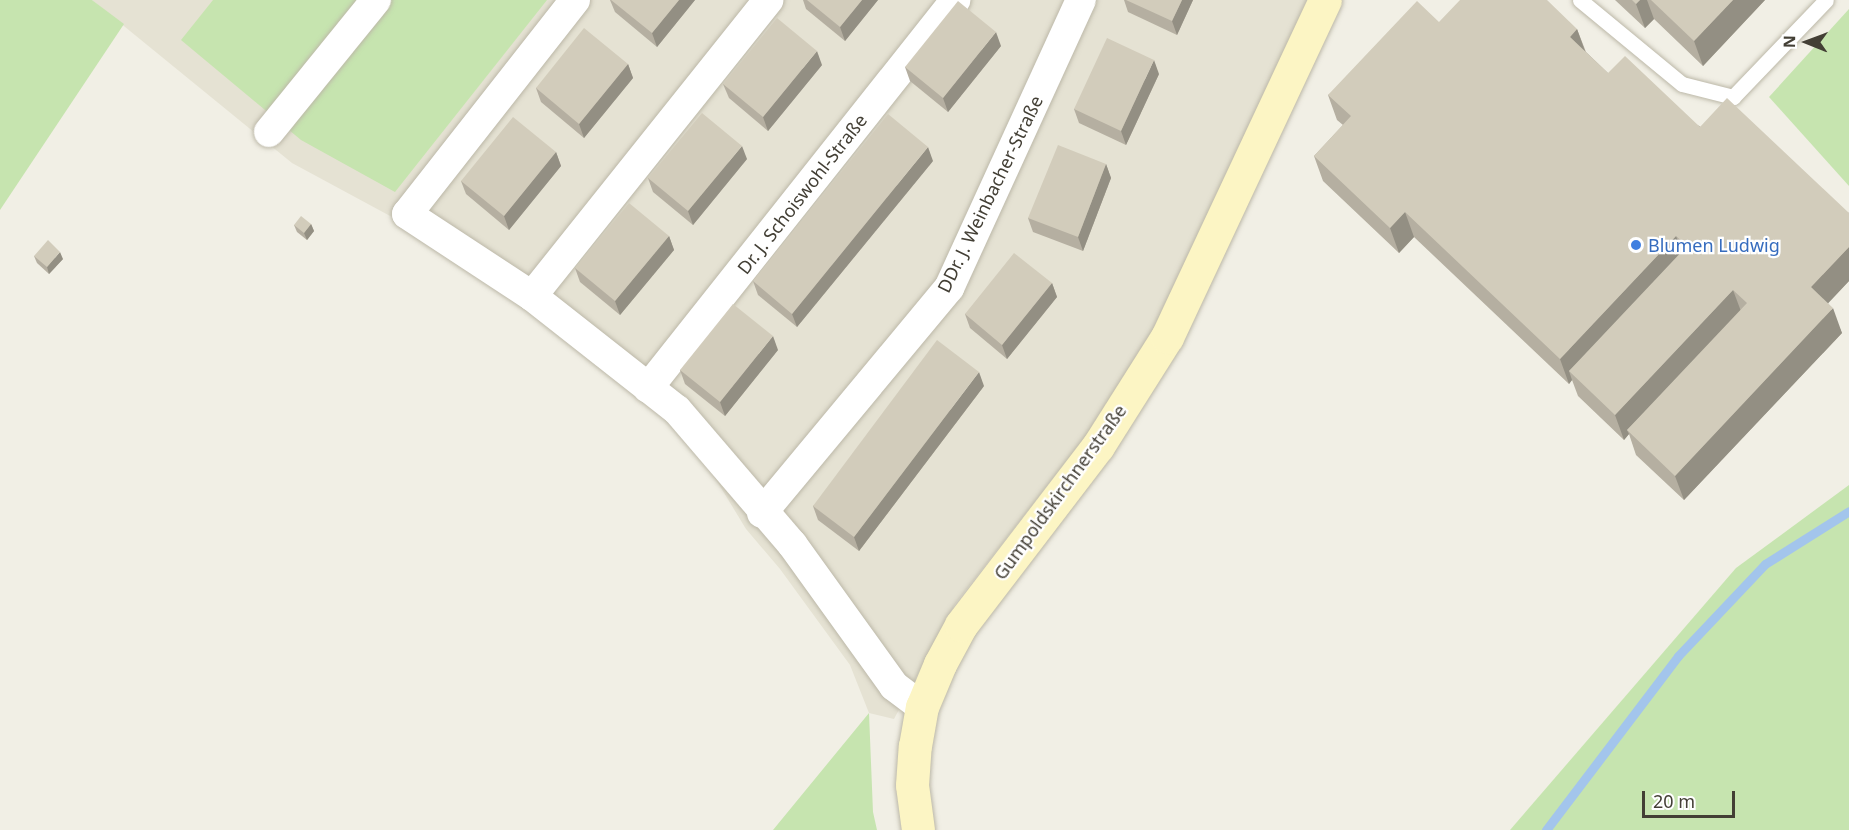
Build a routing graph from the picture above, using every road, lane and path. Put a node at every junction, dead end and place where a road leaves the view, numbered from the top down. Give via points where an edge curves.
1 (376, 0) edge
2 (575, 0) edge
3 (768, 0) edge
4 (955, 0) edge
5 (1081, 0) edge
6 (1325, 0) edge
7 (1580, 0) edge
8 (1826, 0) edge
9 (268, 132) dead end
10 (532, 297) junction
11 (648, 388) junction
12 (762, 513) junction
13 (922, 707) junction
14 (918, 830) edge

1 - 9 street
2 - 10 street via 407,214
3 - 10 street
4 - 11 street, Dr. J. Schoiswohl-Straße
5 - 12 street, DDr. J. Weinbacher-Straße via 949,288
6 - 13 street, Gumpoldskirchnerstraße via 1167,337 1098,446 961,625
7 - 8 lane via 1682,84 1733,96
10 - 11 street
11 - 12 street via 676,410
12 - 13 street via 792,544 894,686
13 - 14 street, Gumpoldskirchnerstraße via 912,785

